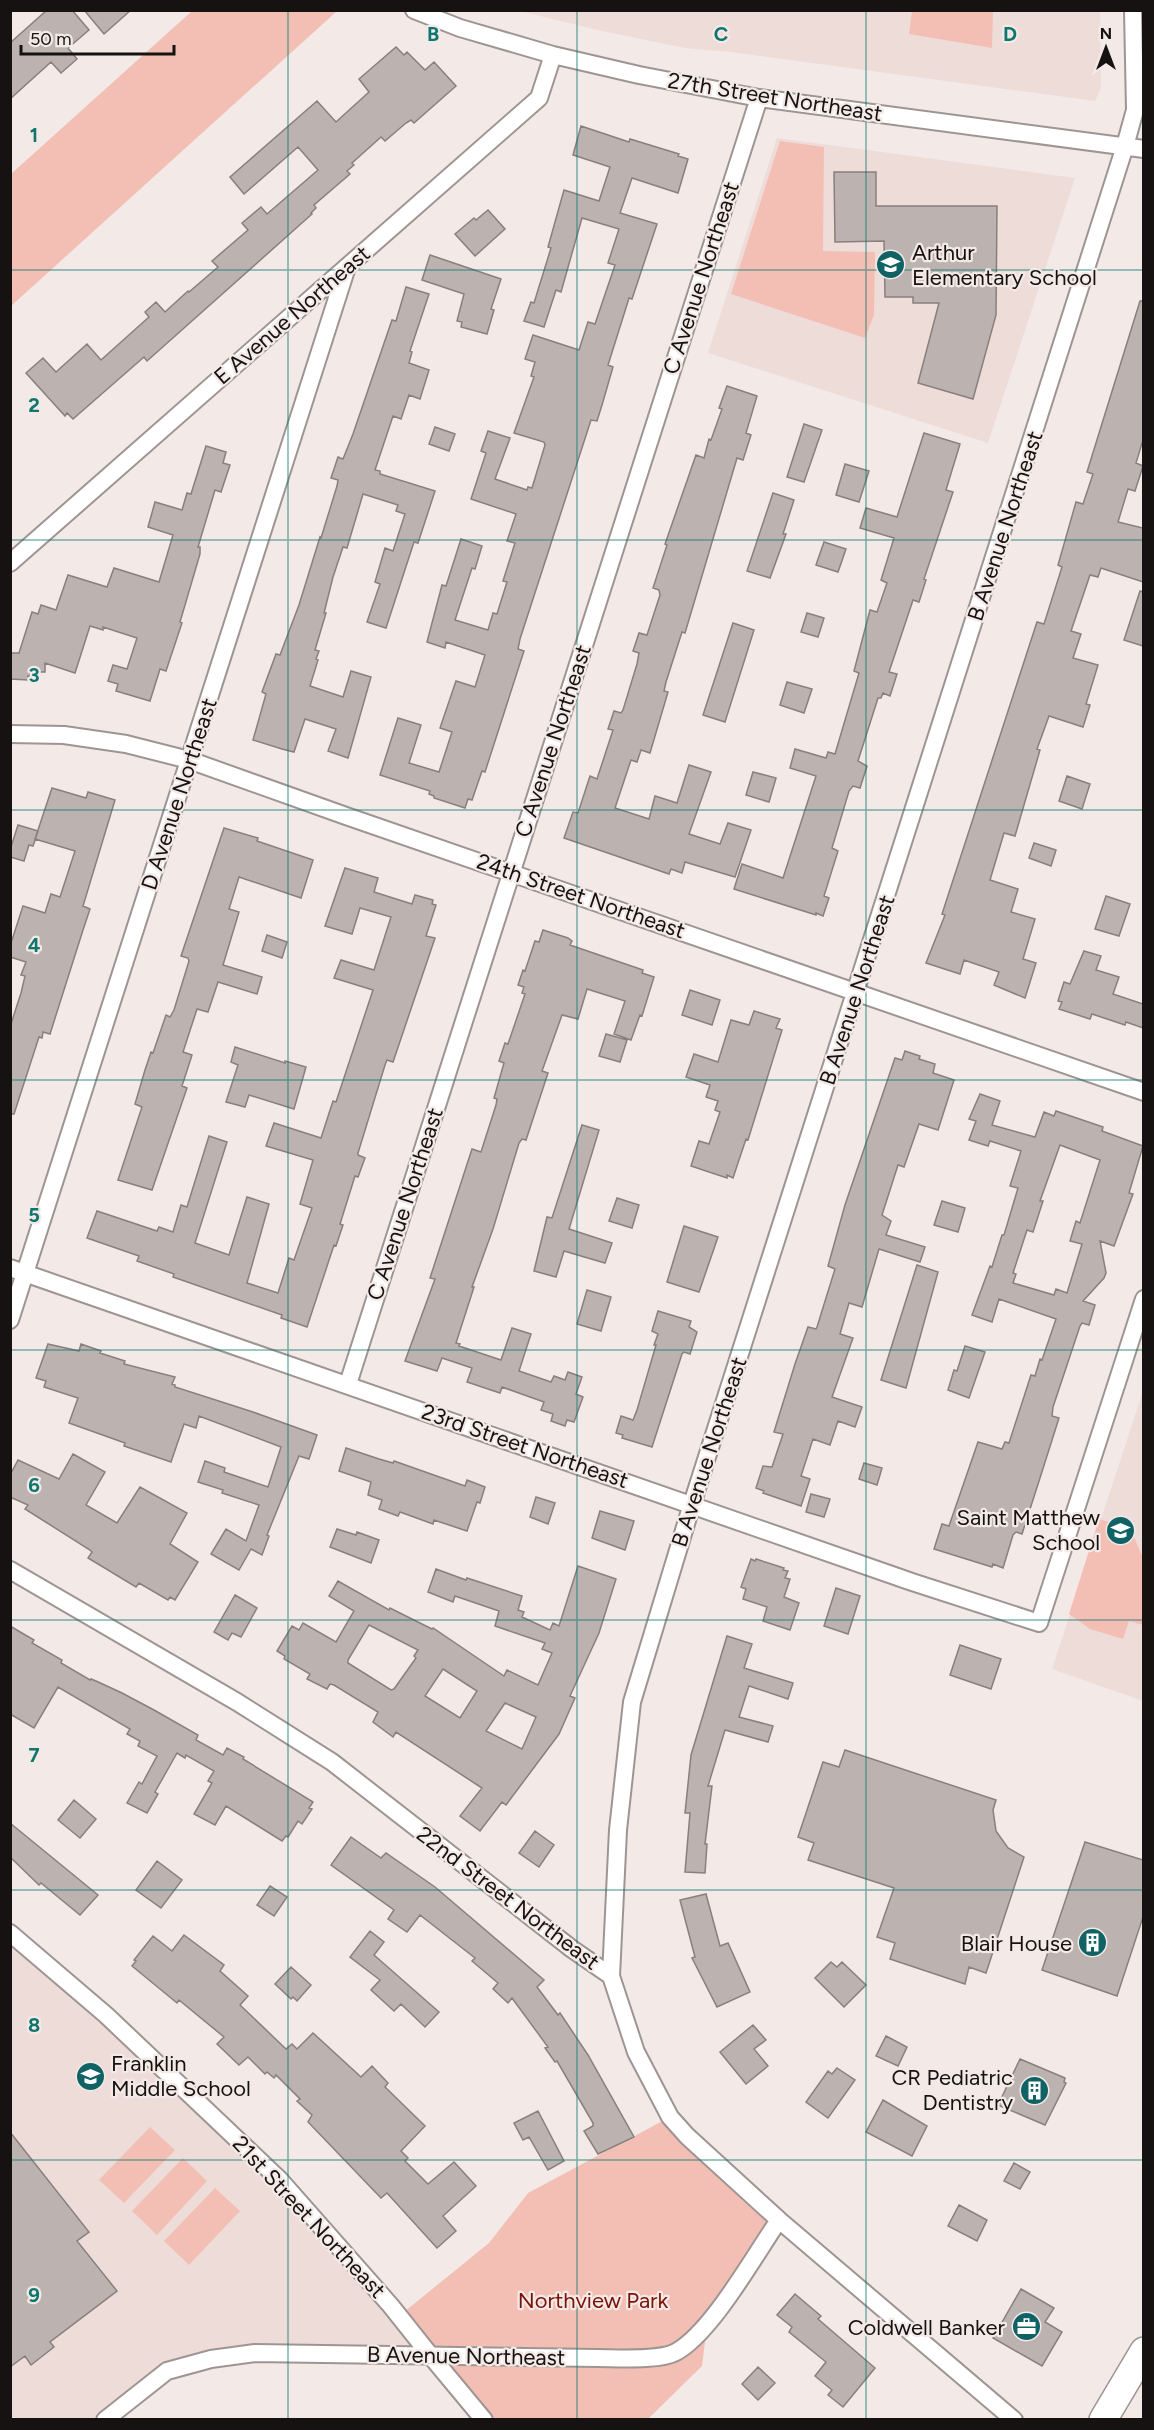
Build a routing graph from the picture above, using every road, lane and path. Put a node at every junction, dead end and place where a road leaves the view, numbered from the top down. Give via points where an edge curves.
1 (414, 10) edge
2 (1133, 10) edge
3 (553, 55) junction
4 (759, 98) junction
5 (1125, 146) junction
6 (1143, 149) edge
7 (347, 267) junction
8 (10, 563) edge
9 (10, 734) edge
10 (189, 760) junction
11 (510, 872) junction
12 (856, 992) junction
13 (1143, 1092) edge
14 (18, 1270) edge
15 (1143, 1299) edge
16 (10, 1320) edge
17 (348, 1384) junction
18 (693, 1504) junction
19 (10, 1570) edge
20 (10, 1933) edge
21 (611, 1976) junction
22 (779, 2220) junction
23 (1143, 2351) edge
24 (430, 2355) junction
25 (105, 2420) edge
26 (484, 2420) edge
27 (1014, 2420) edge
28 (1103, 2420) edge

1 - 3 street, 27th Street Northeast
2 - 5 street, B Avenue Northeast via 1135,110
3 - 4 street, 27th Street Northeast
3 - 7 street, E Avenue Northeast via 539,98
4 - 5 street, 27th Street Northeast
4 - 11 street, C Avenue Northeast
5 - 6 street, 27th Street Northeast
5 - 12 street, B Avenue Northeast
7 - 8 street, E Avenue Northeast
7 - 10 street, D Avenue Northeast
9 - 10 street, 24th Street Northeast via 64,735 126,744
10 - 11 street, 24th Street Northeast
10 - 14 street, D Avenue Northeast
11 - 12 street, 24th Street Northeast
11 - 17 street, C Avenue Northeast
12 - 13 street, 24th Street Northeast
12 - 18 street, B Avenue Northeast
14 - 16 street, D Avenue Northeast
14 - 17 street, 23rd Street Northeast
15 - 18 street, 23rd Street Northeast via 1039,1623
17 - 18 street, 23rd Street Northeast
18 - 21 street, B Avenue Northeast via 632,1702 618,1830
19 - 21 street, 22nd Street Northeast via 332,1762
20 - 24 street, 21st Street Northeast via 106,2015 280,2180
21 - 22 street, 22nd Street Northeast via 636,2052 670,2117
22 - 24 street, B Avenue Northeast via 707,2326 675,2353 633,2358
22 - 27 street, 22nd Street Northeast
23 - 28 main road
24 - 25 street, B Avenue Northeast via 255,2353 210,2359 167,2371
24 - 26 street, 21st Street Northeast

